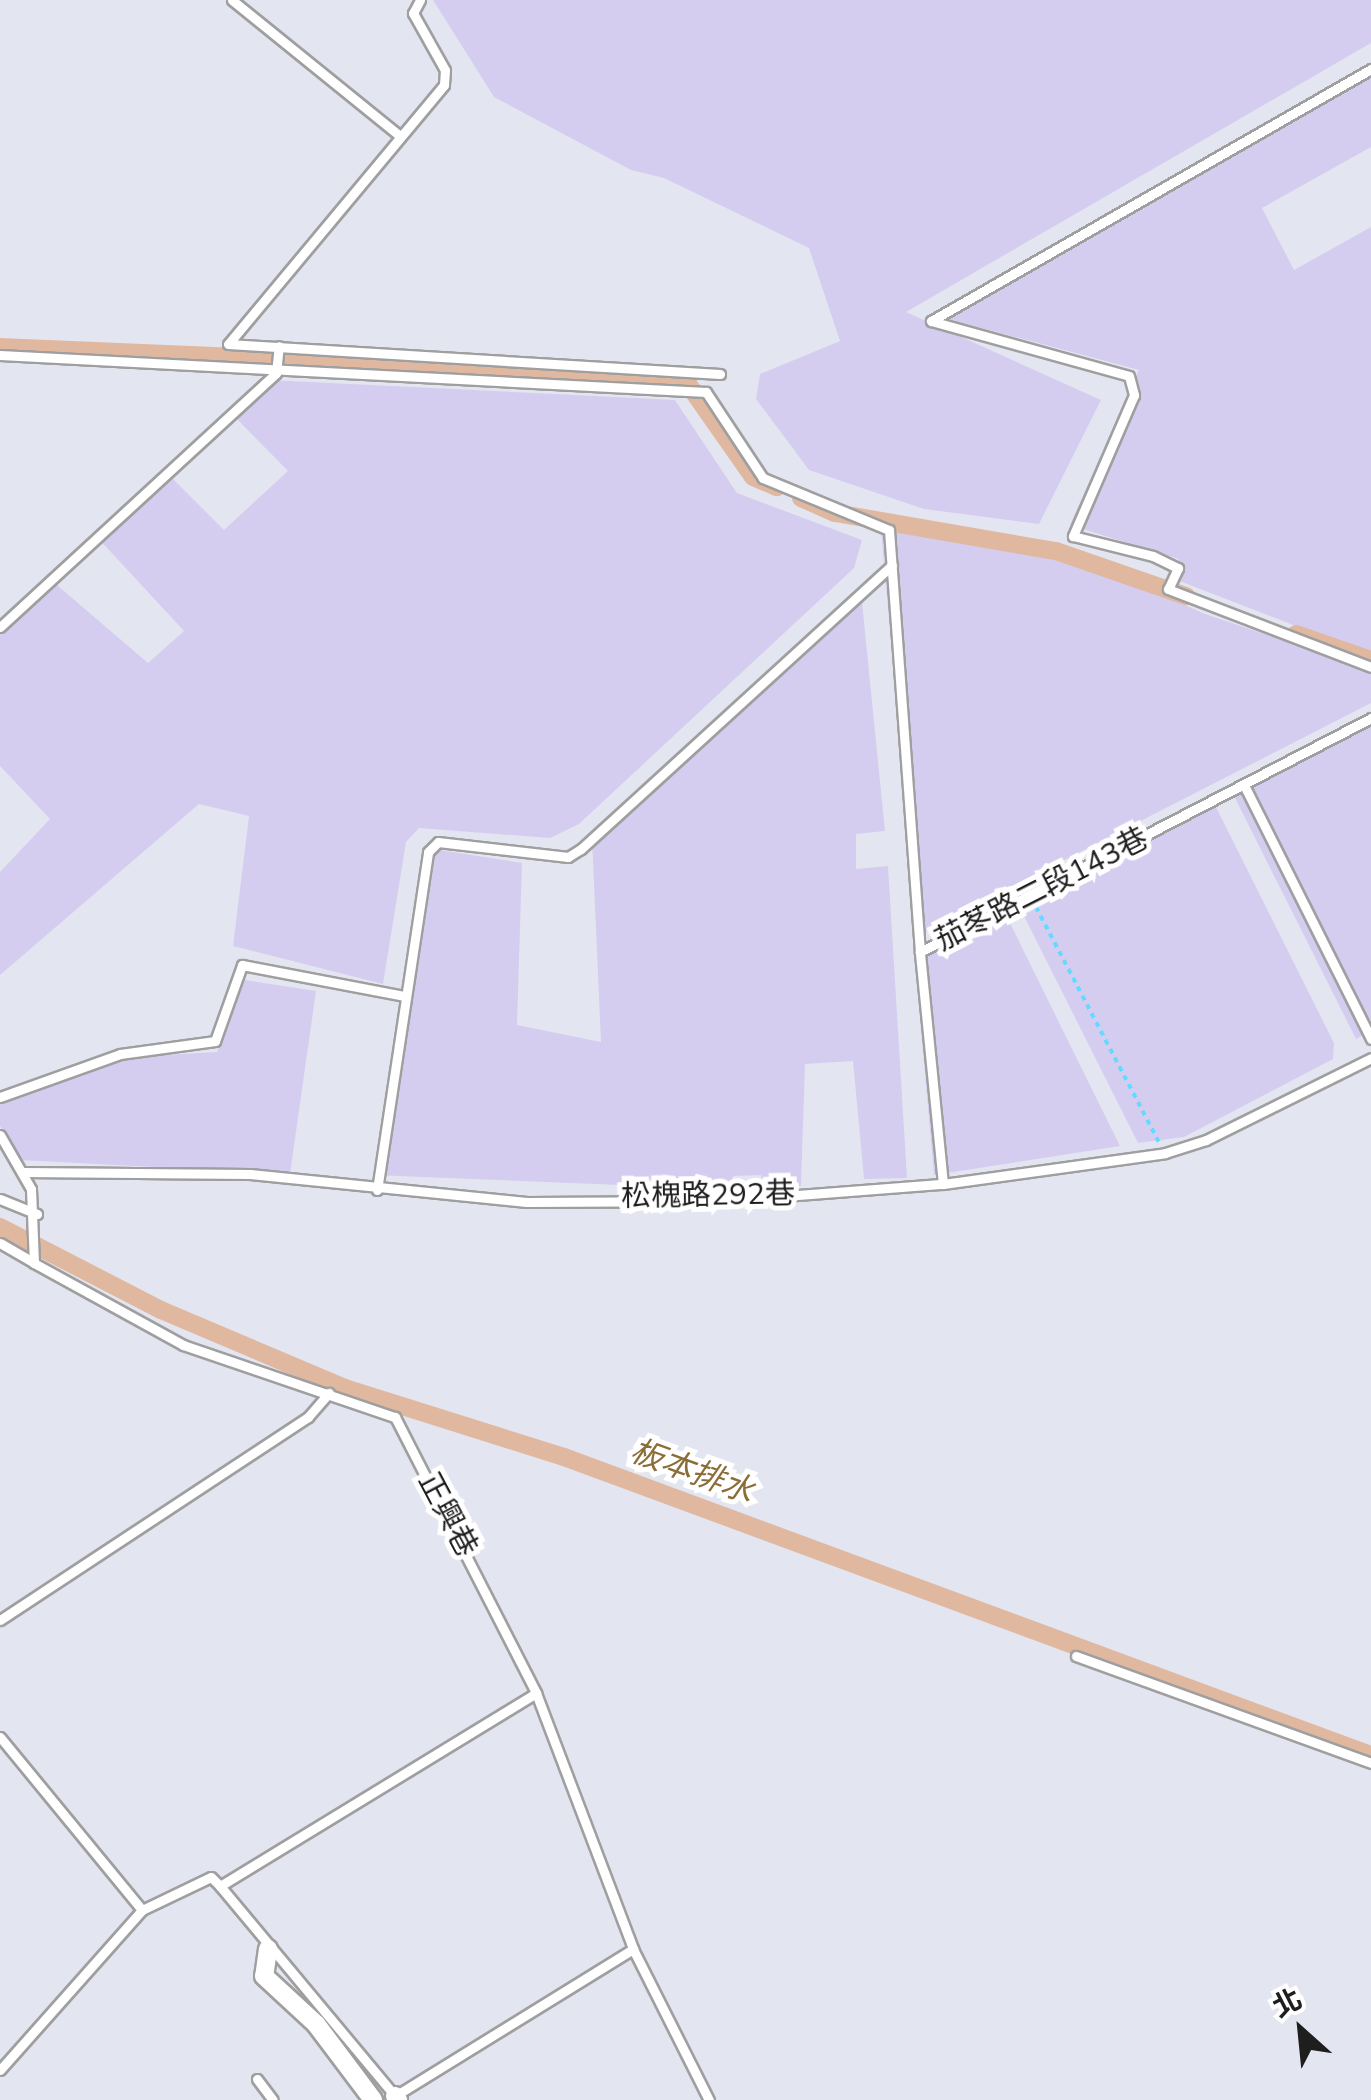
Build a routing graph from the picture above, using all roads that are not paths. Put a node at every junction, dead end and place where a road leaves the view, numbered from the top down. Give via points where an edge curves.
1 (232, 0) edge
2 (420, 0) edge
3 (1371, 69) edge
4 (399, 135) junction
5 (279, 346) junction
6 (0, 356) edge
7 (276, 373) junction
8 (720, 374) dead end
9 (892, 565) junction
10 (0, 627) edge
11 (1371, 666) edge
12 (1371, 718) edge
13 (1244, 785) junction
14 (920, 952) junction
15 (405, 996) junction
16 (1371, 1039) edge
17 (1371, 1058) edge
18 (0, 1097) edge
19 (0, 1135) edge
20 (22, 1172) junction
21 (944, 1184) junction
22 (377, 1190) junction
23 (0, 1199) edge
24 (37, 1214) junction
25 (0, 1243) edge
26 (35, 1258) junction
27 (328, 1393) junction
28 (0, 1620) edge
29 (1076, 1656) dead end
30 (536, 1692) junction
31 (0, 1737) edge
32 (1371, 1763) edge
33 (220, 1886) junction
34 (142, 1910) junction
35 (268, 1948) junction
36 (633, 1948) junction
37 (0, 2070) edge
38 (257, 2079) dead end
39 (397, 2098) edge
40 (273, 2100) edge
41 (373, 2100) edge
42 (709, 2100) edge

1 - 4 lane
2 - 4 lane via 413,13 445,70 444,85
3 - 11 lane via 931,321 1132,380 1134,395 1073,536 1152,556 1178,568 1168,589
4 - 5 lane via 228,344
5 - 7 lane
5 - 8 lane
6 - 7 lane
7 - 9 lane via 706,392 763,478 889,530
7 - 10 lane
9 - 14 lane
9 - 15 lane via 581,849 568,856 438,842 428,852
12 - 13 lane, 茄苳路二段143巷
13 - 14 lane, 茄苳路二段143巷
13 - 16 lane
14 - 21 lane, 茄苳路二段143巷
15 - 18 lane via 242,965 215,1041 120,1054
15 - 22 lane
17 - 21 lane, 松槐路292巷 via 1206,1140 1165,1153
19 - 20 lane
20 - 22 lane, 松槐路292巷 via 250,1174
20 - 24 lane
21 - 22 lane, 松槐路292巷 via 720,1201 527,1202
23 - 24 lane
24 - 26 lane
25 - 26 lane, 正興巷
26 - 27 lane, 正興巷 via 184,1345
27 - 28 lane via 308,1417
27 - 30 lane, 正興巷 via 395,1417
29 - 32 lane
30 - 33 lane
30 - 36 lane, 正興巷
31 - 34 lane
33 - 34 lane via 211,1877
33 - 35 lane
34 - 37 lane
35 - 39 lane
35 - 41 street via 264,1976 316,2024
36 - 39 lane
36 - 42 lane, 正興巷
38 - 40 lane

